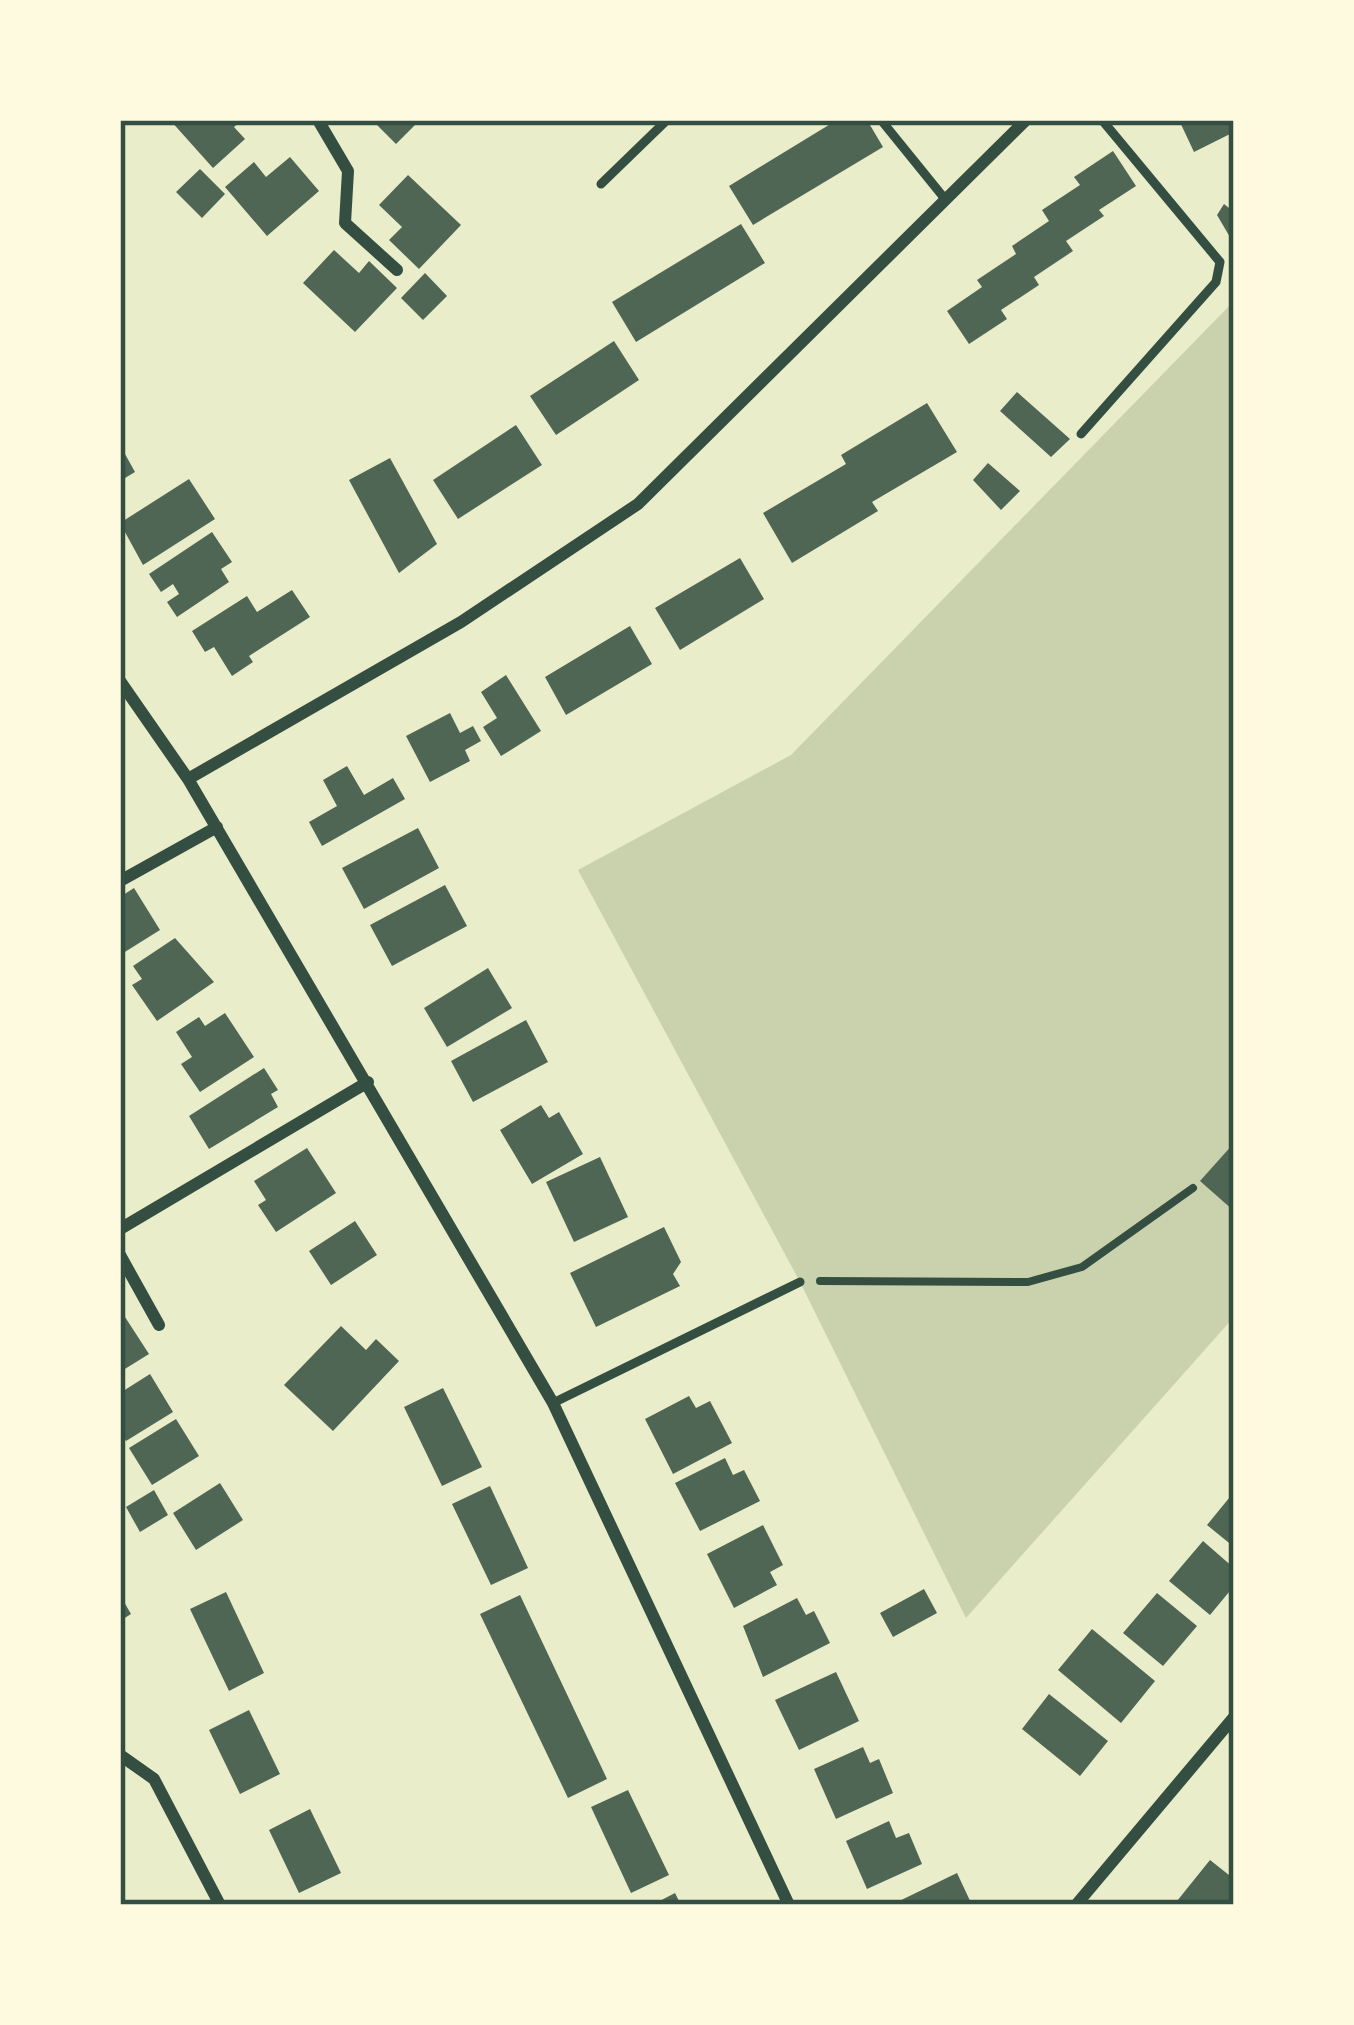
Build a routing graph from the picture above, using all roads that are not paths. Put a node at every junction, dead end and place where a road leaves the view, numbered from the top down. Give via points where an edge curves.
1 (318, 120) edge
2 (667, 120) edge
3 (881, 120) edge
4 (1026, 120) edge
5 (1102, 120) edge
6 (601, 184) dead end
7 (945, 199) junction
8 (397, 270) dead end
9 (1081, 434) dead end
10 (120, 681) edge
11 (188, 778) junction
12 (218, 827) junction
13 (120, 881) edge
14 (368, 1082) junction
15 (120, 1229) edge
16 (120, 1255) edge
17 (800, 1282) road end
18 (159, 1325) dead end
19 (553, 1403) junction
20 (1234, 1717) edge
21 (120, 1755) edge
22 (220, 1905) edge
23 (788, 1905) edge
24 (1076, 1905) edge

1 - 8 street via 348,171 345,223
2 - 6 lane
3 - 7 lane
4 - 7 street
5 - 9 lane via 1220,262 1216,282
7 - 11 street via 638,503 461,622
10 - 11 street
11 - 12 street
12 - 13 street
12 - 14 street
14 - 15 street
14 - 19 street
16 - 18 street
17 - 19 lane
19 - 23 street
20 - 24 street
21 - 22 street via 154,1779

